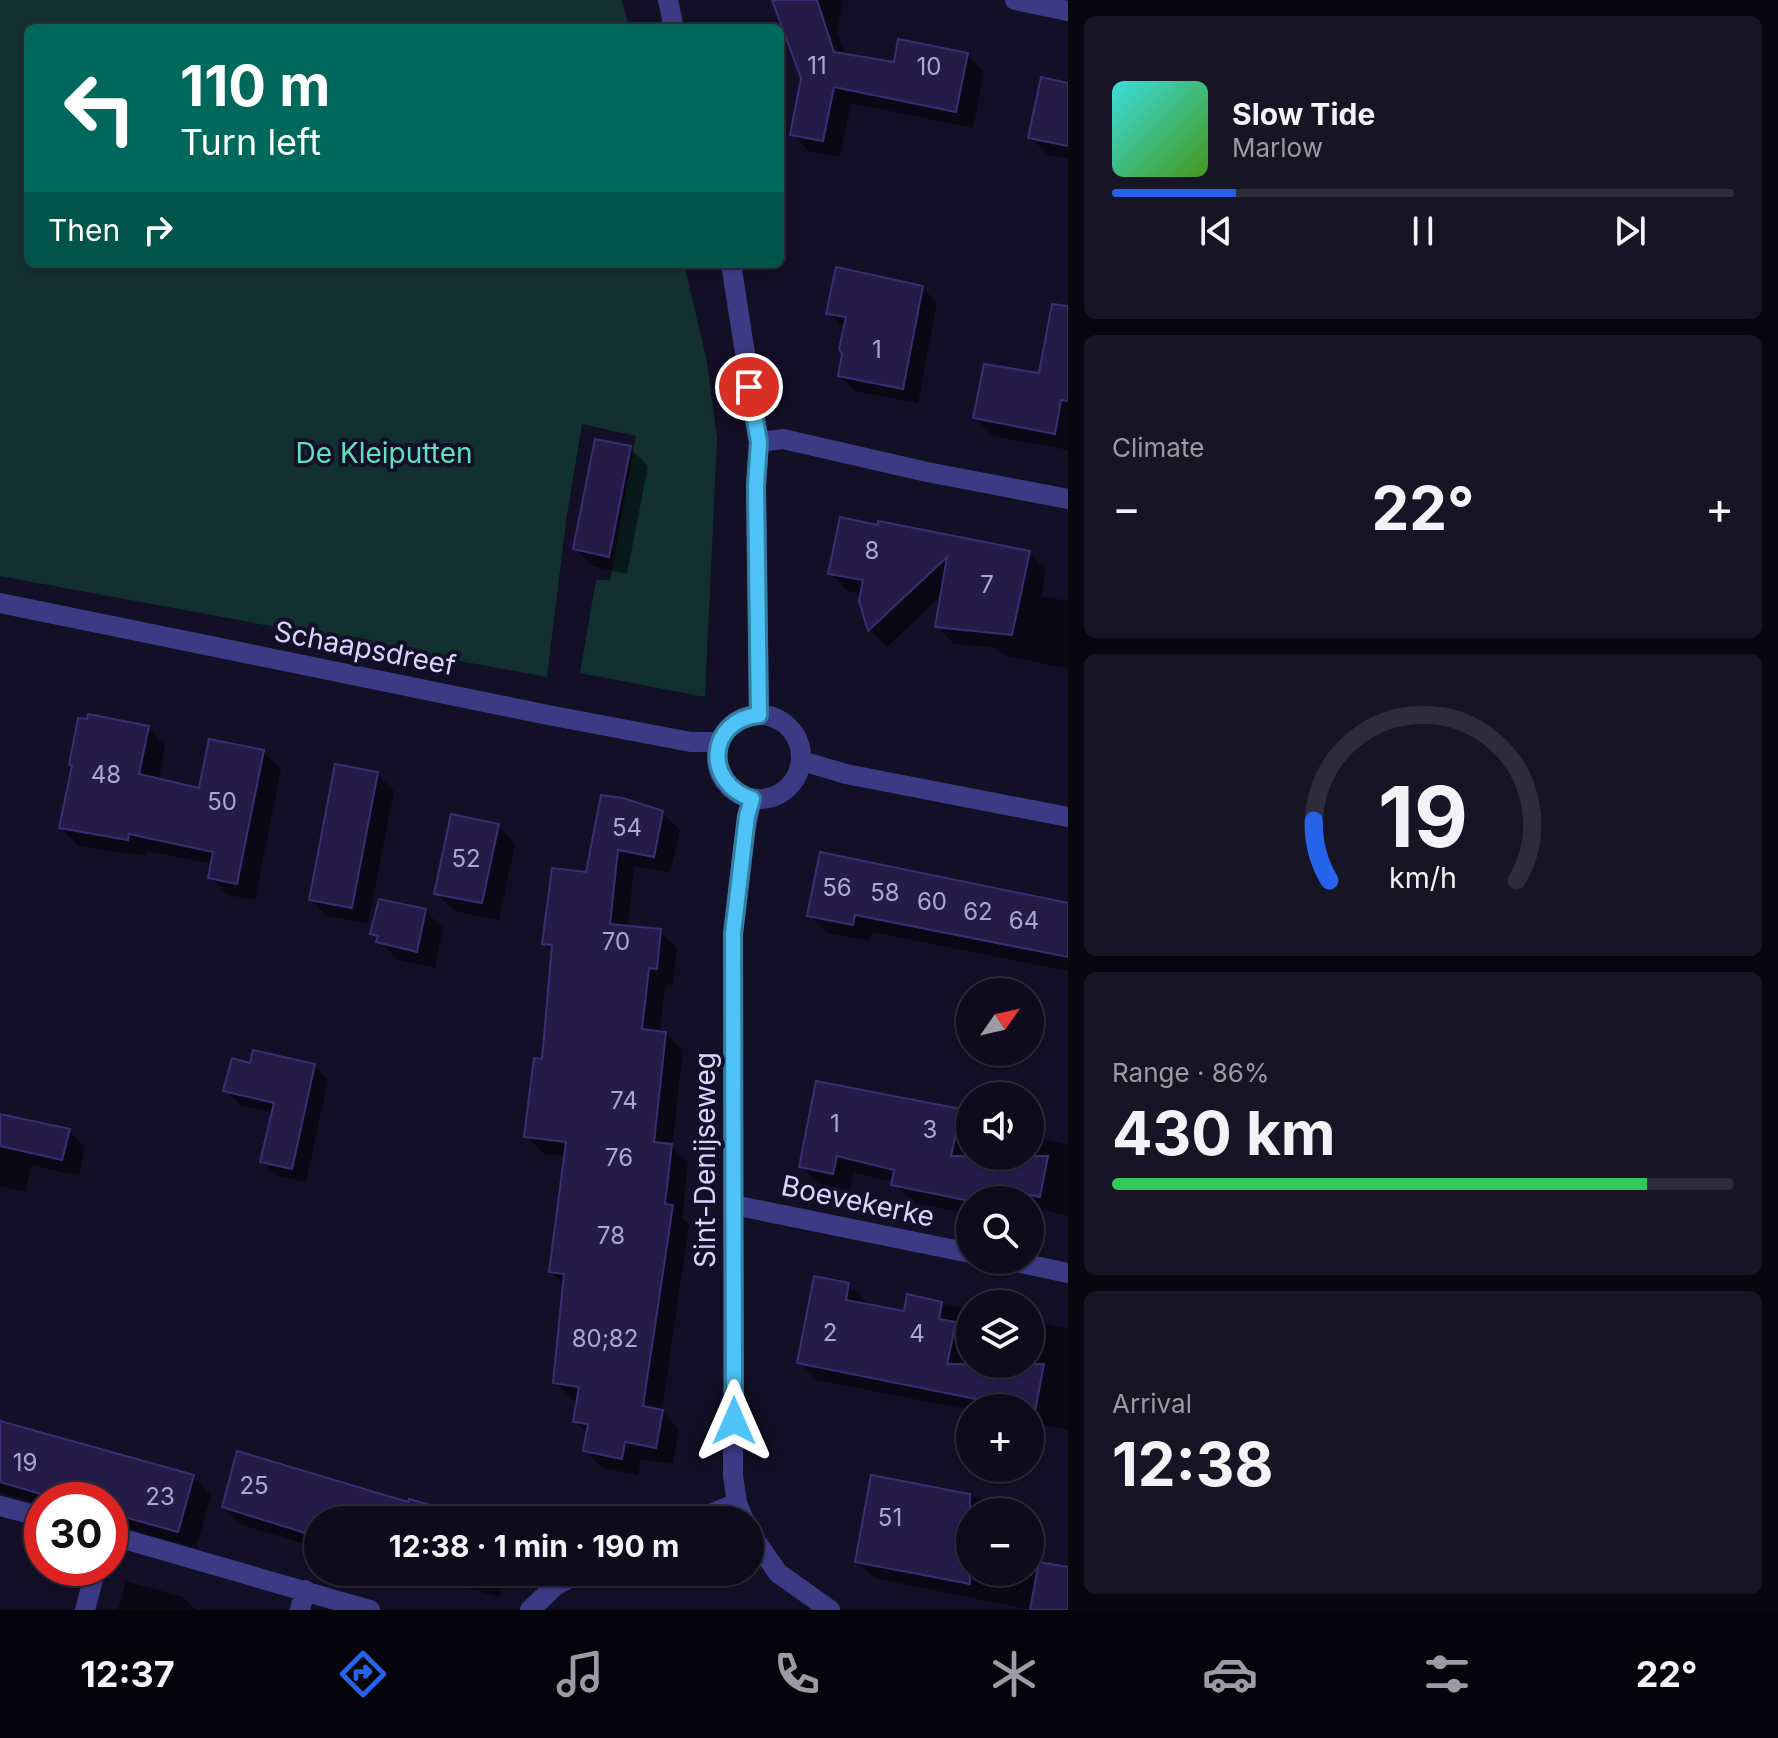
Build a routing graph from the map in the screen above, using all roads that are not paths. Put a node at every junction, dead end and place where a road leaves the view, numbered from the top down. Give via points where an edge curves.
1 (668, 0) edge
2 (1015, 0) edge
3 (1068, 11) edge
4 (673, 24) edge
5 (732, 268) edge
6 (759, 442) junction
7 (1068, 499) edge
8 (0, 603) edge
9 (759, 715) junction
10 (720, 742) junction
11 (802, 761) junction
12 (752, 799) junction
13 (1068, 817) edge
14 (734, 1205) junction
15 (956, 1250) edge
16 (1044, 1268) edge
17 (1068, 1273) edge
18 (0, 1506) edge
19 (740, 1506) edge
20 (24, 1512) edge
21 (128, 1541) edge
22 (764, 1553) edge
23 (91, 1586) edge
24 (556, 1586) edge
25 (303, 1600) edge
26 (85, 1610) edge
27 (370, 1610) edge
28 (530, 1610) edge
29 (830, 1610) edge

1 - 4 street
2 - 3 street
5 - 6 street
6 - 7 street via 783,439
6 - 9 street
8 - 10 street, Schaapsdreef via 556,716 691,742
9 - 10 street via 738,720
9 - 11 street via 788,726
10 - 12 street via 722,778 739,795
11 - 12 street via 795,781 783,793
11 - 13 street
12 - 14 street, Sint-Denijseweg via 733,934
14 - 15 street, Boevekerke
14 - 19 street, Sint-Denijseweg via 733,1476
16 - 17 street
18 - 20 street
21 - 25 street
22 - 29 street via 778,1573
23 - 26 street
24 - 28 street
25 - 27 street

